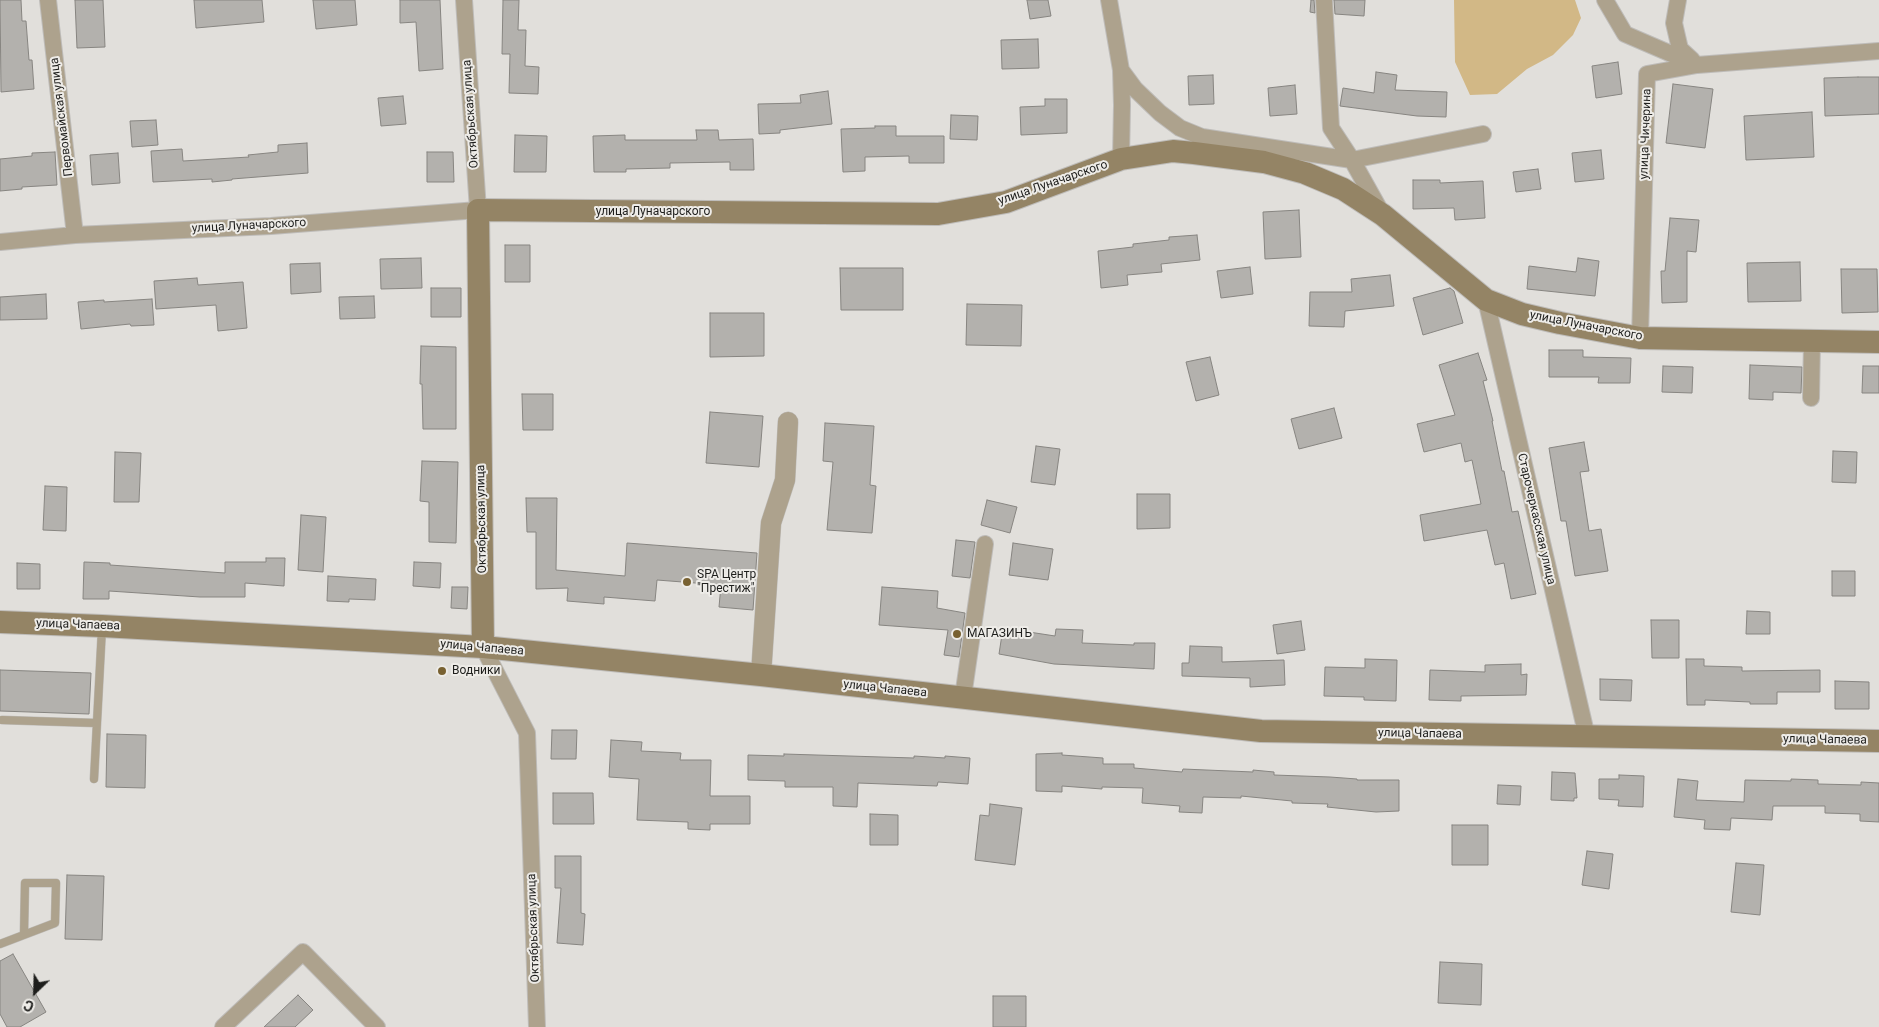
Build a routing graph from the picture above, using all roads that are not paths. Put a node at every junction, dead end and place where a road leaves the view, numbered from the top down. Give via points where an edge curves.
1 (48, 0) edge
2 (464, 0) edge
3 (1109, 0) edge
4 (1324, 0) edge
5 (1605, 0) edge
6 (1678, 0) edge
7 (1879, 51) edge
8 (1697, 65) junction
9 (1121, 70) junction
10 (1483, 134) dead end
11 (1120, 159) junction
12 (1352, 160) junction
13 (478, 210) junction
14 (1383, 215) junction
15 (75, 235) junction
16 (0, 242) edge
17 (1486, 300) junction
18 (1640, 338) junction
19 (1812, 341) junction
20 (1879, 342) edge
21 (1811, 398) dead end
22 (788, 422) dead end
23 (985, 544) dead end
24 (0, 622) edge
25 (102, 626) junction
26 (483, 647) junction
27 (761, 675) junction
28 (963, 697) junction
29 (2, 720) dead end
30 (96, 723) junction
31 (1587, 737) junction
32 (1879, 741) edge
33 (94, 779) dead end
34 (24, 934) junction
35 (0, 944) edge
36 (223, 1027) edge
37 (377, 1027) edge
38 (537, 1027) edge

1 - 15 street, Первомайская улица
2 - 13 street, Октябрьская улица
3 - 9 street
4 - 12 street via 1332,128
5 - 8 street via 1625,34
6 - 8 street via 1674,23 1680,49
7 - 8 street, улица Чичерина
8 - 18 street, улица Чичерина via 1647,74
9 - 11 street
9 - 12 street via 1160,113 1180,128 1202,137
10 - 12 street
11 - 13 main road, улица Луначарского via 1006,202 938,214
11 - 14 main road, улица Луначарского via 1173,152 1264,162 1305,173 1343,189
12 - 14 street
13 - 15 street, улица Луначарского via 270,226
13 - 26 main road, Октябрьская улица
14 - 17 main road, улица Луначарского
15 - 16 street, улица Луначарского
17 - 18 main road, улица Луначарского via 1522,314
17 - 31 street, Старочеркасская улица
18 - 19 main road, улица Луначарского
19 - 20 main road, улица Луначарского
19 - 21 street
22 - 27 street via 785,480 771,523
23 - 28 street
24 - 25 main road, улица Чапаева
25 - 26 main road, улица Чапаева
25 - 30 lane
26 - 27 main road, улица Чапаева
26 - 38 street, Октябрьская улица via 526,732
27 - 28 main road, улица Чапаева
28 - 31 main road, улица Чапаева via 1261,731
29 - 30 lane
30 - 33 lane
31 - 32 main road, улица Чапаева
34 - 34 lane via 55,923 56,883 25,883
34 - 35 lane
36 - 37 street via 303,952

